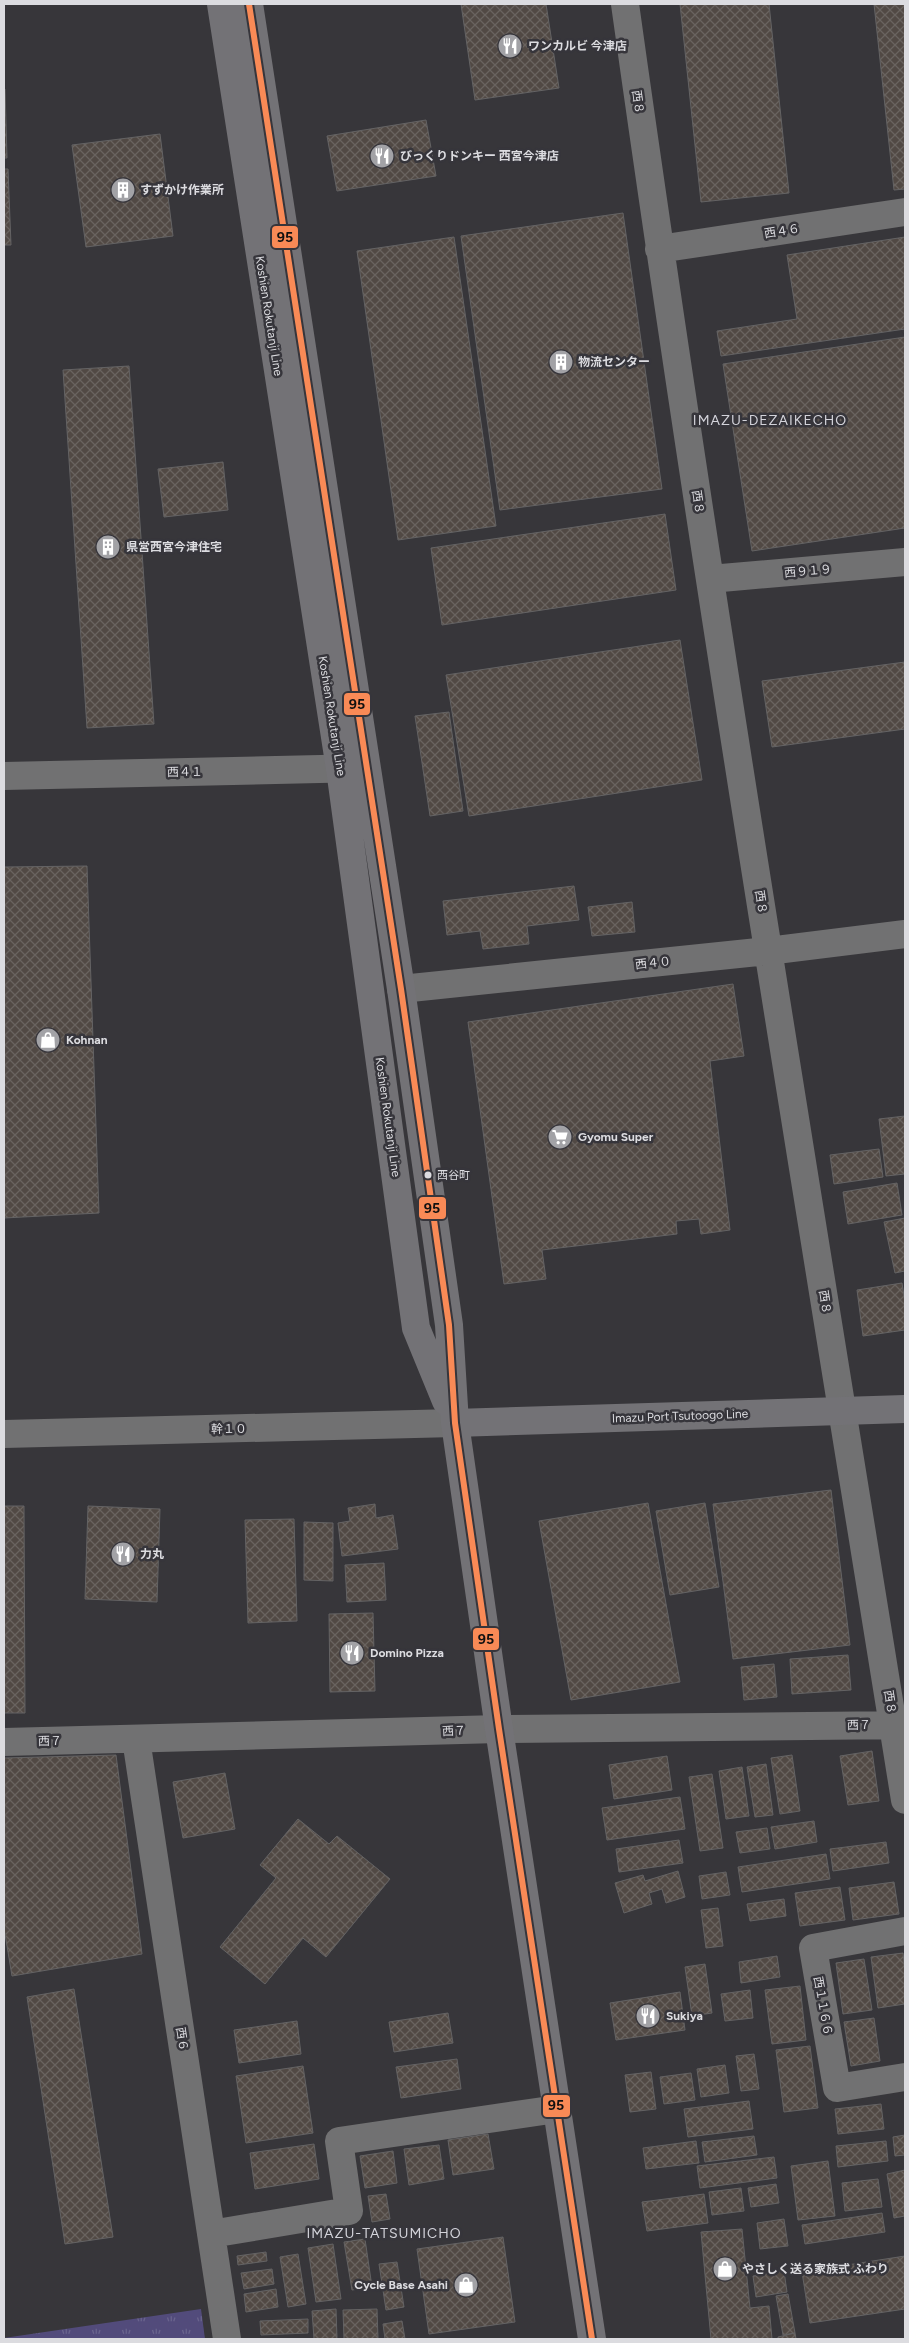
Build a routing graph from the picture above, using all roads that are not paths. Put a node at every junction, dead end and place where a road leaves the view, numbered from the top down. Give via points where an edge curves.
1 (221, 4) edge
2 (250, 4) edge
3 (625, 4) edge
4 (905, 212) edge
5 (659, 249) junction
6 (905, 562) edge
7 (710, 579) junction
8 (353, 768) junction
9 (4, 776) edge
10 (905, 934) edge
11 (768, 952) junction
12 (401, 989) junction
13 (905, 1409) edge
14 (843, 1410) junction
15 (455, 1423) junction
16 (4, 1434) edge
17 (899, 1725) edge
18 (499, 1729) junction
19 (136, 1739) junction
20 (4, 1742) edge
21 (905, 1800) edge
22 (905, 1931) edge
23 (905, 2077) edge
24 (557, 2109) junction
25 (211, 2234) junction
26 (227, 2339) edge
27 (592, 2339) edge

1 - 8 main road, Koshien Rokutanji Line
2 - 8 main road, Koshien Rokutanji Line
3 - 5 street, 西８
4 - 5 street, 西４６
5 - 7 street, 西８
6 - 7 street, 西９１９
7 - 11 street, 西８
8 - 9 street, 西４１
8 - 12 main road, Koshien Rokutanji Line
8 - 15 main road, Koshien Rokutanji Line via 416,1328
10 - 11 street, 西４０
11 - 12 street, 西４０
11 - 14 street, 西８
12 - 15 main road, Koshien Rokutanji Line via 449,1325
13 - 14 main road, Imazu Port Tsutoogo Line
14 - 15 main road, Imazu Port Tsutoogo Line
14 - 17 street, 西８
15 - 16 street, 幹１０
15 - 18 main road, Koshien Rokutanji Line
17 - 18 street, 西７
17 - 21 street, 西８
18 - 19 street, 西７
18 - 24 main road, Koshien Rokutanji Line
19 - 20 street, 西７
19 - 25 street, 西６
22 - 23 street, 西１１６６ via 813,1948 837,2088
24 - 25 street via 339,2141 349,2212
24 - 27 main road, Koshien Rokutanji Line
25 - 26 street, 西６

